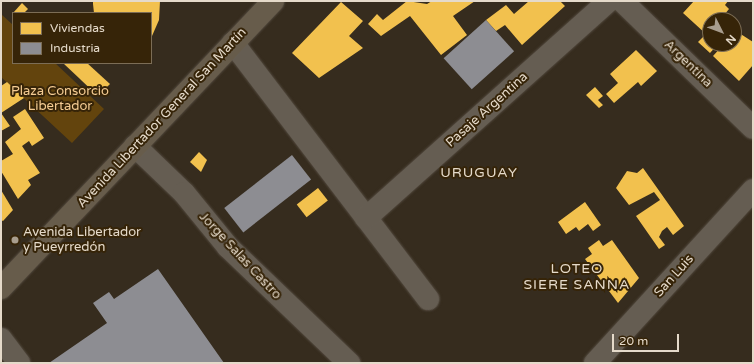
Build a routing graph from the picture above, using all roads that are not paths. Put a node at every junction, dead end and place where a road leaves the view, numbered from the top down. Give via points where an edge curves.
1 (273, 1) edge
2 (609, 1) edge
3 (622, 1) edge
4 (233, 43) junction
5 (753, 128) edge
6 (135, 146) junction
7 (753, 190) edge
8 (366, 218) junction
9 (1, 288) edge
10 (428, 299) dead end
11 (1, 339) edge
12 (19, 363) edge
13 (349, 363) edge
14 (595, 363) edge

1 - 4 main road, Avenida Libertador General San Martín
2 - 8 street, Pasaje Argentina
3 - 5 street, Argentina
4 - 6 main road, Avenida Libertador General San Martín
4 - 8 street
6 - 9 main road, Avenida Libertador General San Martín
6 - 13 street, Jorge Salas Castro via 184,193 228,247
7 - 14 street, San Luis
8 - 10 street
11 - 12 street

